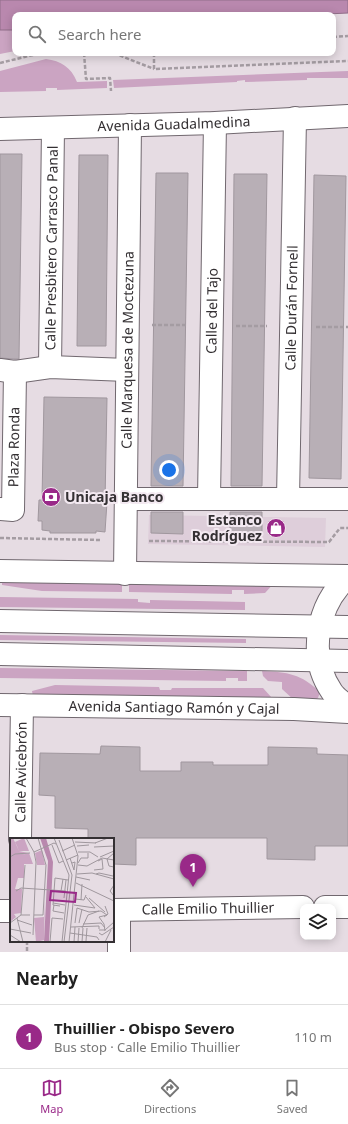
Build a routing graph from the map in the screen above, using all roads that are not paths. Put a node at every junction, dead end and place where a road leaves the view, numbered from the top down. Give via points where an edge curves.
1 (348, 116) edge
2 (295, 118) junction
3 (215, 123) junction
4 (130, 125) junction
5 (53, 128) junction
6 (0, 130) edge
7 (50, 367) junction
8 (127, 370) junction
9 (8, 371) edge
10 (209, 498) junction
11 (127, 499) junction
12 (288, 499) junction
13 (348, 499) edge
14 (0, 509) edge
15 (0, 571) edge
16 (125, 574) junction
17 (348, 577) edge
18 (0, 622) edge
19 (319, 626) junction
20 (348, 627) edge
21 (0, 654) edge
22 (318, 661) junction
23 (348, 661) edge
24 (0, 705) edge
25 (22, 705) junction
26 (348, 707) edge
27 (348, 712) edge
28 (20, 838) edge
29 (300, 907) edge
30 (336, 907) edge
31 (348, 907) edge
32 (116, 910) edge
33 (119, 952) edge

1 - 2 street, Avenida Guadalmedina
2 - 3 street, Avenida Guadalmedina
2 - 12 street, Calle Durán Fornell
3 - 4 street, Avenida Guadalmedina
3 - 10 street, Calle del Tajo
4 - 5 street, Avenida Guadalmedina
4 - 8 street, Calle Marquesa de Moctezuna
5 - 6 street, Avenida Guadalmedina
5 - 7 street, Calle Presbitero Carrasco Panal
7 - 8 street
7 - 9 street
8 - 11 street, Calle Marquesa de Moctezuna
9 - 14 street, Plaza Ronda via 13,510
10 - 11 street
10 - 12 street
11 - 16 street, Calle Marquesa de Moctezuna
12 - 13 street
15 - 16 street
16 - 17 street
17 - 19 street via 337,587
18 - 19 street
19 - 20 street
19 - 22 street
21 - 22 street
22 - 23 street
22 - 26 street via 332,692
24 - 25 street, Avenida Santiago Ramón y Cajal
25 - 27 street, Avenida Santiago Ramón y Cajal via 294,708
25 - 28 street, Calle Avicebrón
29 - 32 street, Calle Emilio Thuillier
30 - 31 street
32 - 33 street

